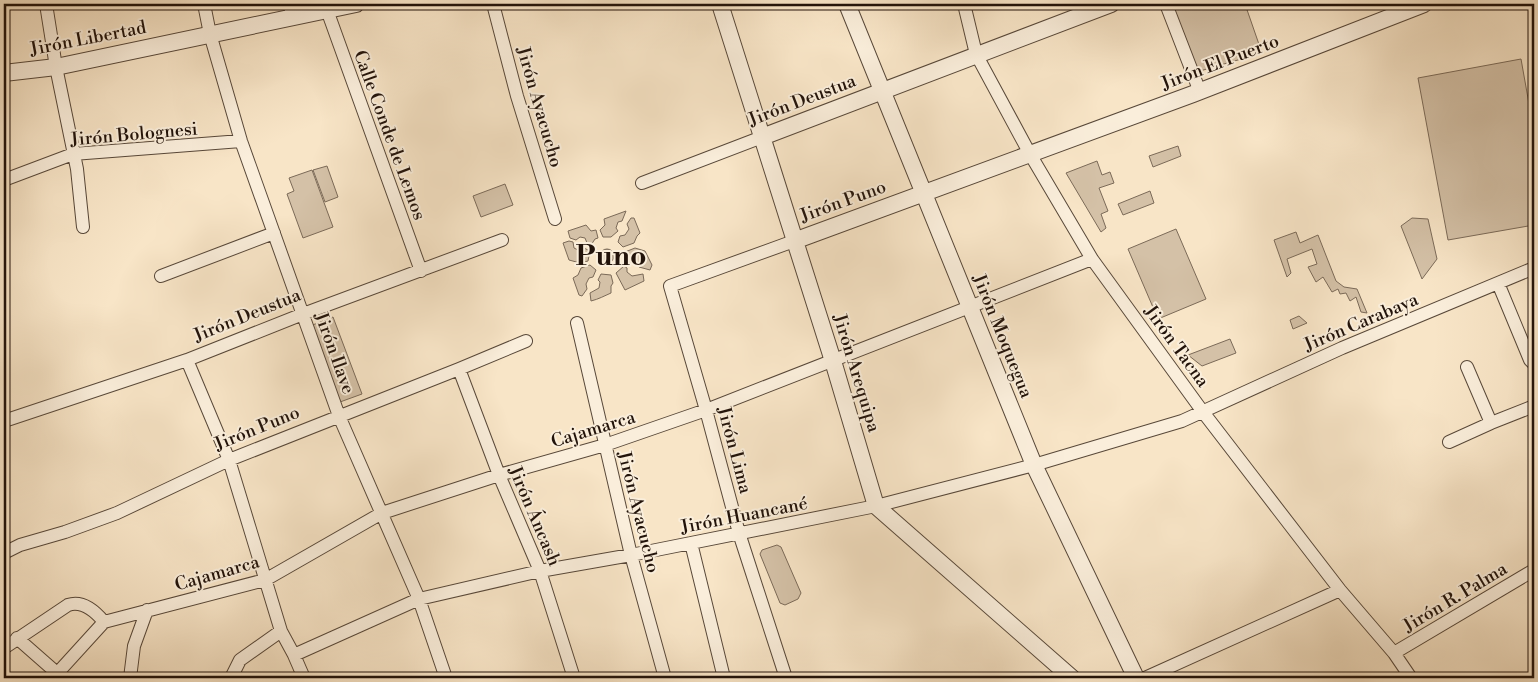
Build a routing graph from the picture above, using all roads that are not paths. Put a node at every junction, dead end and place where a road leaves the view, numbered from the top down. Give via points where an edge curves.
1 (46, 4) edge
2 (204, 4) edge
3 (356, 4) edge
4 (493, 4) edge
5 (720, 4) edge
6 (847, 4) edge
7 (964, 4) edge
8 (1111, 4) edge
9 (1166, 4) edge
10 (1424, 4) edge
11 (291, 10) edge
12 (327, 10) junction
13 (210, 34) junction
14 (976, 54) junction
15 (56, 67) junction
16 (4, 72) edge
17 (882, 90) junction
18 (1200, 92) junction
19 (762, 137) junction
20 (241, 141) junction
21 (73, 154) junction
22 (1030, 154) junction
23 (4, 180) edge
24 (642, 183) dead end
25 (924, 193) junction
26 (555, 219) dead end
27 (83, 227) dead end
28 (274, 232) junction
29 (502, 240) dead end
30 (794, 241) junction
31 (1092, 259) junction
32 (1534, 268) edge
33 (421, 271) junction
34 (161, 276) dead end
35 (1498, 282) junction
36 (670, 286) joint
37 (970, 307) junction
38 (303, 314) junction
39 (577, 323) dead end
40 (526, 341) dead end
41 (187, 360) junction
42 (833, 361) junction
43 (1534, 364) edge
44 (1467, 367) dead end
45 (459, 369) junction
46 (1534, 406) edge
47 (706, 410) junction
48 (1203, 412) junction
49 (339, 416) junction
50 (4, 421) edge
51 (1490, 423) junction
52 (1449, 442) dead end
53 (605, 445) junction
54 (229, 460) junction
55 (1034, 465) junction
56 (499, 475) junction
57 (876, 506) junction
58 (382, 513) junction
59 (739, 534) junction
60 (691, 543) junction
61 (20, 545) junction
62 (4, 547) edge
63 (4, 553) edge
64 (631, 555) junction
65 (1534, 570) edge
66 (540, 571) junction
67 (265, 580) junction
68 (1340, 590) junction
69 (419, 599) junction
70 (147, 610) junction
71 (104, 622) junction
72 (281, 631) junction
73 (17, 638) junction
74 (4, 648) edge
75 (1394, 654) junction
76 (294, 655) junction
77 (56, 676) edge
78 (130, 678) edge
79 (232, 678) edge
80 (304, 678) edge
81 (446, 678) edge
82 (574, 678) edge
83 (665, 678) edge
84 (724, 678) edge
85 (786, 678) edge
86 (1072, 678) edge
87 (1136, 678) edge
88 (1145, 678) edge
89 (1412, 678) edge

1 - 15 street
2 - 13 street, Jirón Ilave
3 - 12 street, Jirón Libertad
4 - 26 street, Jirón Ayacucho
5 - 19 street, Jirón Arequipa
6 - 17 street, Jirón Moquegua
7 - 14 street, Jirón Tacna
8 - 14 street, Jirón Deustua
9 - 18 street
10 - 18 street, Jirón El Puerto
11 - 12 street, Jirón Libertad
11 - 13 street, Jirón Libertad
12 - 33 street, Calle Conde de Lemos
13 - 15 street, Jirón Libertad
13 - 20 street, Jirón Ilave
14 - 17 street, Jirón Deustua
14 - 22 street, Jirón Tacna
15 - 16 street, Jirón Libertad
15 - 21 street
17 - 19 street, Jirón Deustua
17 - 25 street, Jirón Moquegua
18 - 22 street, Jirón El Puerto
19 - 24 street, Jirón Deustua
19 - 30 street, Jirón Arequipa
20 - 21 street, Jirón Bolognesi
20 - 28 street, Jirón Ilave
21 - 23 street, Jirón Bolognesi
21 - 27 street
22 - 25 street, Jirón Puno
22 - 31 street, Jirón Tacna
25 - 30 street, Jirón Puno
25 - 37 street, Jirón Moquegua
28 - 34 street
28 - 38 street, Jirón Ilave
29 - 33 street, Jirón Deustua
30 - 36 street, Jirón Puno
30 - 42 street, Jirón Arequipa
31 - 37 street, Cajamarca
31 - 48 street, Jirón Tacna
32 - 35 street, Jirón Carabaya
33 - 38 street, Jirón Deustua
35 - 43 street
35 - 48 street, Jirón Carabaya via 1342,348
36 - 47 street, Jirón Lima
37 - 42 street, Cajamarca
37 - 55 street, Jirón Moquegua
38 - 41 street, Jirón Deustua
38 - 49 street, Jirón Ilave
39 - 53 street, Jirón Ayacucho
40 - 45 street, Jirón Puno
41 - 50 street, Jirón Deustua
41 - 54 street
42 - 47 street, Cajamarca
42 - 57 street, Jirón Arequipa
44 - 51 street
45 - 49 street, Jirón Puno
45 - 56 street, Jirón Áncash
46 - 51 street
47 - 53 street, Cajamarca
47 - 59 street, Jirón Lima
48 - 55 street, Jirón Huancané
48 - 68 street, Jirón Tacna
49 - 54 street, Jirón Puno
49 - 58 street, Jirón Ilave
51 - 52 street
53 - 56 street, Cajamarca
53 - 64 street, Jirón Ayacucho
54 - 61 street, Jirón Puno via 117,513
54 - 67 street
55 - 57 street, Jirón Huancané
55 - 87 street, Jirón Moquegua
56 - 58 street, Cajamarca
56 - 66 street, Jirón Áncash
57 - 59 street, Jirón Huancané
57 - 86 street
58 - 67 street, Cajamarca
58 - 69 street, Jirón Ilave
59 - 60 street, Jirón Huancané
59 - 85 street, Jirón Lima
60 - 64 street, Jirón Huancané
60 - 84 street
61 - 62 street
61 - 63 street, Jirón Puno
64 - 66 street, Jirón Huancané
64 - 83 street, Jirón Ayacucho
65 - 75 street, Jirón R. Palma
66 - 69 street, Jirón Huancané
66 - 82 street, Jirón Áncash
67 - 70 street, Cajamarca
67 - 72 street
68 - 75 street, Jirón Tacna
68 - 88 street
69 - 76 street, Jirón Huancané
69 - 81 street, Jirón Ilave
70 - 71 street, Cajamarca
70 - 78 street via 134,646
71 - 73 street via 85,605 74,603
71 - 77 street
72 - 76 street
72 - 79 street via 240,660
73 - 74 street
73 - 77 street
75 - 89 street, Jirón Tacna
76 - 80 street

